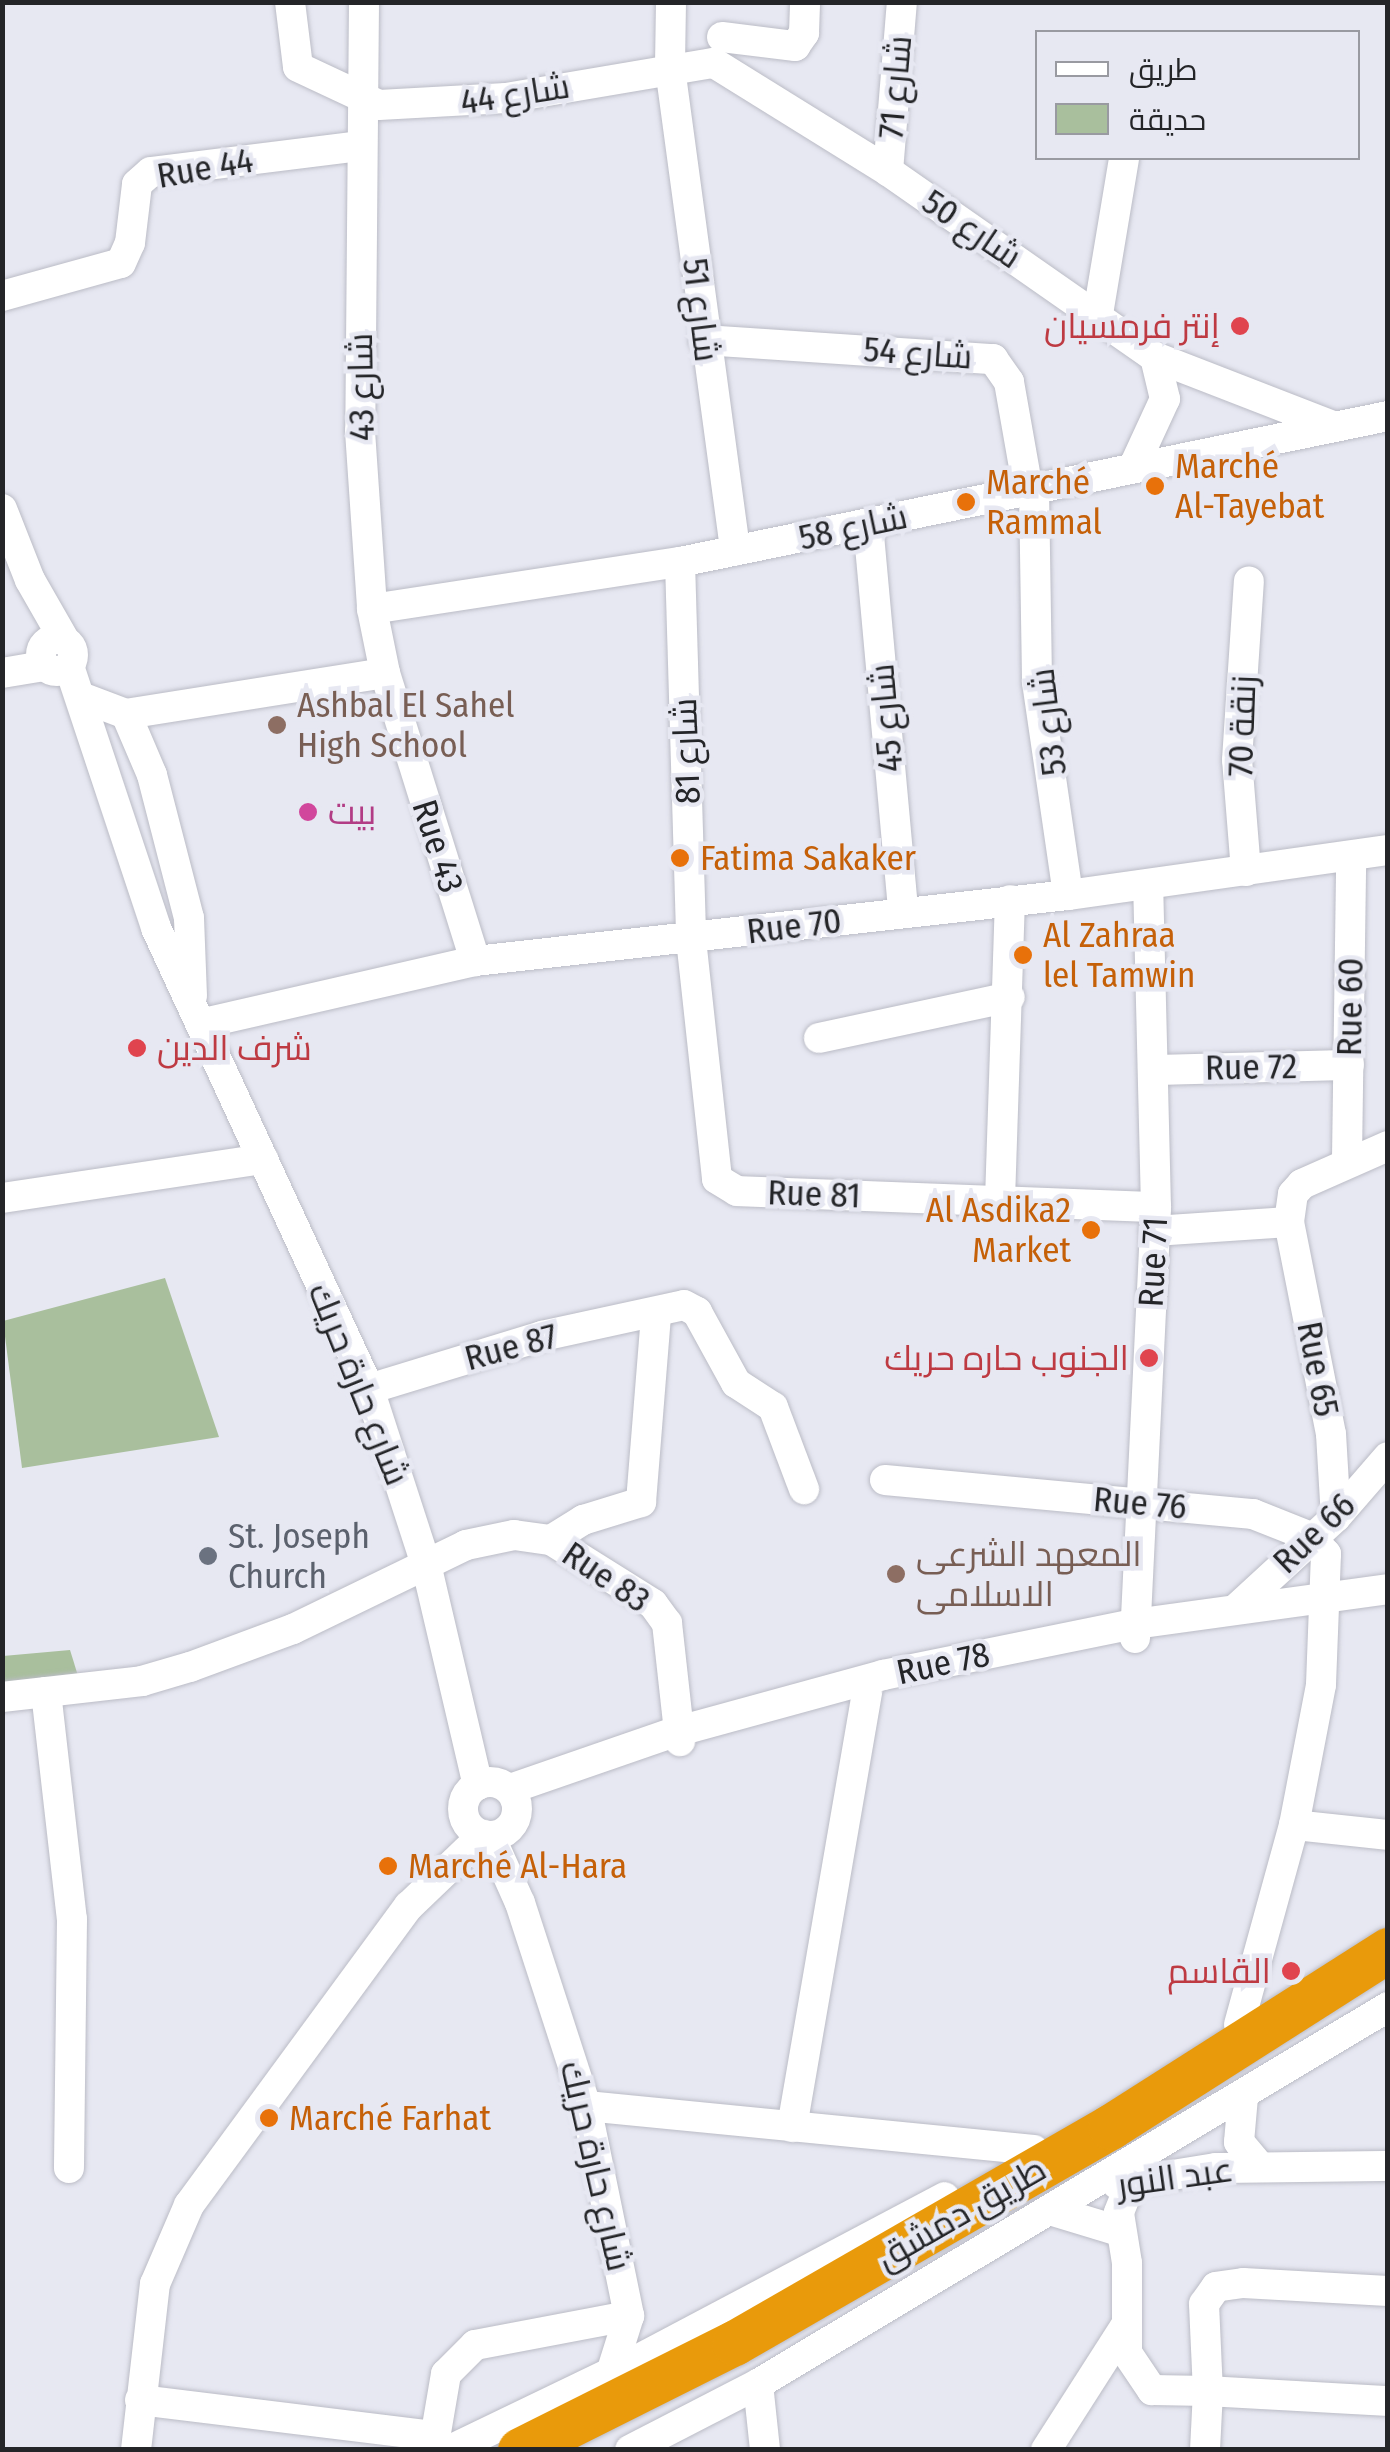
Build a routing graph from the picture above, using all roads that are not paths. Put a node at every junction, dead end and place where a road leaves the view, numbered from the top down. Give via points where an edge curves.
1 (290, 2) edge
2 (364, 2) edge
3 (671, 2) edge
4 (804, 2) edge
5 (902, 2) edge
6 (722, 37) dead end
7 (670, 68) junction
8 (360, 100) junction
9 (360, 146) junction
10 (1124, 160) edge
11 (888, 171) junction
12 (2, 296) edge
13 (1098, 314) junction
14 (704, 340) junction
15 (1155, 356) junction
16 (1388, 416) edge
17 (1330, 425) junction
18 (1134, 466) junction
19 (1031, 490) junction
20 (2, 509) edge
21 (868, 524) junction
22 (735, 551) junction
23 (680, 562) junction
24 (1248, 581) dead end
25 (372, 609) junction
26 (52, 654) junction
27 (2, 658) edge
28 (2, 673) edge
29 (385, 673) junction
30 (81, 698) junction
31 (126, 714) junction
32 (1388, 850) edge
33 (1352, 856) junction
34 (1246, 871) junction
35 (1148, 885) junction
36 (1068, 895) junction
37 (1010, 900) junction
38 (903, 912) junction
39 (691, 939) junction
40 (475, 961) junction
41 (1010, 997) junction
42 (198, 1011) junction
43 (819, 1038) dead end
44 (1349, 1065) junction
45 (1152, 1070) junction
46 (1388, 1146) edge
47 (1347, 1159) junction
48 (263, 1160) junction
49 (2, 1198) edge
50 (1000, 1200) junction
51 (1155, 1219) junction
52 (1289, 1222) junction
53 (656, 1316) junction
54 (369, 1389) junction
55 (1388, 1457) edge
56 (885, 1480) dead end
57 (804, 1488) dead end
58 (1142, 1504) junction
59 (1336, 1518) junction
60 (1312, 1537) junction
61 (552, 1540) junction
62 (426, 1564) junction
63 (1388, 1588) edge
64 (1328, 1604) junction
65 (1388, 1606) edge
66 (1238, 1607) junction
67 (1134, 1631) junction
68 (867, 1691) junction
69 (46, 1692) junction
70 (2, 1697) edge
71 (678, 1736) junction
72 (495, 1817) junction
73 (1294, 1825) junction
74 (1388, 1835) edge
75 (1388, 1928) edge
76 (1388, 1950) edge
77 (1388, 1982) edge
78 (1388, 2007) edge
79 (1239, 2026) junction
80 (1243, 2098) junction
81 (586, 2106) junction
82 (1199, 2124) junction
83 (792, 2127) junction
84 (919, 2142) junction
85 (1034, 2150) junction
86 (1123, 2152) junction
87 (1259, 2166) junction
88 (1388, 2166) edge
89 (69, 2168) dead end
90 (1216, 2168) junction
91 (1090, 2190) junction
92 (956, 2192) junction
93 (1053, 2211) junction
94 (1119, 2231) junction
95 (1388, 2291) edge
96 (629, 2316) junction
97 (1124, 2328) junction
98 (666, 2345) junction
99 (611, 2373) junction
100 (1094, 2382) junction
101 (758, 2384) junction
102 (1152, 2390) junction
103 (1208, 2391) junction
104 (140, 2400) junction
105 (1388, 2401) edge
106 (700, 2416) junction
107 (438, 2445) edge
108 (136, 2450) edge
109 (520, 2450) edge
110 (584, 2450) edge
111 (630, 2450) edge
112 (684, 2450) edge
113 (765, 2450) edge
114 (1046, 2450) edge
115 (1205, 2450) edge

1 - 8 street via 298,66
2 - 8 street, شارع 43
3 - 7 street, شارع 51
4 - 6 street via 804,33 795,46
5 - 11 street, شارع 71
7 - 8 street, شارع 44 via 454,104
7 - 11 street, شارع 50 via 714,63
7 - 14 street, شارع 51
8 - 9 street, شارع 43
9 - 12 street, Rue 44 via 151,172 137,184 130,243 120,264
9 - 25 street, شارع 43 via 360,430
10 - 13 street
11 - 13 street, شارع 50
13 - 15 street, شارع 50
14 - 19 street, شارع 54 via 993,359 1009,382
14 - 22 street, شارع 51
15 - 17 street, شارع 50
15 - 18 street via 1165,398
16 - 17 street, شارع 58
17 - 18 street, شارع 58
18 - 19 street, شارع 58
19 - 21 street, شارع 58
19 - 36 street, شارع 53 via 1037,682
20 - 26 street, شارع حارة حريك
21 - 22 street, شارع 58
21 - 38 street, شارع 45
22 - 23 street, شارع 58
23 - 25 street, شارع 58
23 - 39 street, شارع 81
24 - 34 street, زنقة 70 via 1238,760
25 - 29 street, شارع 43
26 - 27 street
26 - 28 street
26 - 30 street, شارع حارة حريك
29 - 31 street
29 - 40 street, Rue 43
30 - 31 street
30 - 42 street, شارع حارة حريك via 161,940
31 - 42 street, شارع حارة حريك via 160,797 189,918
32 - 33 street, Rue 70
33 - 34 street, Rue 70
33 - 44 street, Rue 60
34 - 35 street, Rue 70
35 - 36 street, Rue 70
35 - 45 street, Rue 71
36 - 37 street, Rue 70
37 - 38 street, Rue 70
37 - 41 street
38 - 39 street, Rue 70
39 - 40 street, Rue 70
39 - 50 street, Rue 81 via 714,1170 726,1187
40 - 42 street, Rue 70
41 - 43 street
41 - 50 street
42 - 48 street, شارع حارة حريك
44 - 45 street, Rue 72
44 - 47 street, Rue 60
45 - 51 street, Rue 71
46 - 47 street
47 - 52 street via 1302,1184
48 - 49 street
48 - 54 street, شارع حارة حريك
50 - 51 street, Rue 81
51 - 52 street, Rue 81
51 - 58 street, Rue 71
52 - 59 street, Rue 65 via 1328,1416
53 - 54 street, Rue 87 via 542,1336
53 - 57 street, Rue 87 via 684,1305 696,1312 736,1383 773,1407
53 - 61 street via 640,1502 583,1520
54 - 62 street, شارع حارة حريك
55 - 59 street, Rue 66
56 - 58 street, Rue 76
58 - 60 street, Rue 76 via 1254,1514
58 - 67 street, Rue 71
59 - 60 street, Rue 66
60 - 64 street via 1326,1554
60 - 66 street, Rue 66
61 - 62 street, Rue 83 via 514,1535 466,1545
61 - 71 street, Rue 83 via 653,1604 667,1624
62 - 69 street, Rue 83 via 293,1630 190,1667 142,1681
62 - 72 street, شارع حارة حريك via 478,1785 494,1782
63 - 64 street, Rue 78
64 - 65 street
64 - 66 street, Rue 78
64 - 67 street
64 - 73 street
66 - 67 street, Rue 78
67 - 68 street
67 - 71 street, Rue 78 via 883,1675
68 - 71 street
68 - 83 street
69 - 70 street, Rue 83
69 - 89 street via 72,1920
71 - 72 street
72 - 81 street, شارع حارة حريك
72 - 104 street via 410,1906 249,2114 182,2217 155,2284
73 - 74 street
73 - 79 street
75 - 79 street
76 - 86 highway, طريق دمشق
77 - 86 highway, طريق دمشق
78 - 80 street
79 - 85 street
80 - 82 street
80 - 87 street, عبد النور via 1239,2142
81 - 83 street
81 - 96 street, شارع حارة حريك
82 - 90 street via 1214,2143
82 - 91 street
83 - 84 street
84 - 85 street
84 - 92 street via 949,2172
85 - 92 street
86 - 90 street, عبد النور
86 - 91 street, عبد النور
86 - 94 street
86 - 109 highway, طريق دمشق
86 - 110 highway, طريق دمشق via 745,2368
87 - 88 street, عبد النور
87 - 90 street, عبد النور
91 - 93 street
92 - 98 street
93 - 94 street
93 - 101 street
94 - 97 street via 1127,2263
95 - 103 street via 1216,2287 1204,2304
96 - 98 street, شارع حارة حريك
96 - 99 street, شارع حارة حريك
96 - 107 street via 475,2346 446,2374
97 - 100 street
97 - 102 street via 1132,2365
98 - 99 street
99 - 107 street
100 - 102 street
100 - 114 street
101 - 106 street
101 - 113 street
102 - 103 street
103 - 105 street
103 - 115 street
104 - 107 street
104 - 108 street
106 - 111 street
106 - 112 street

